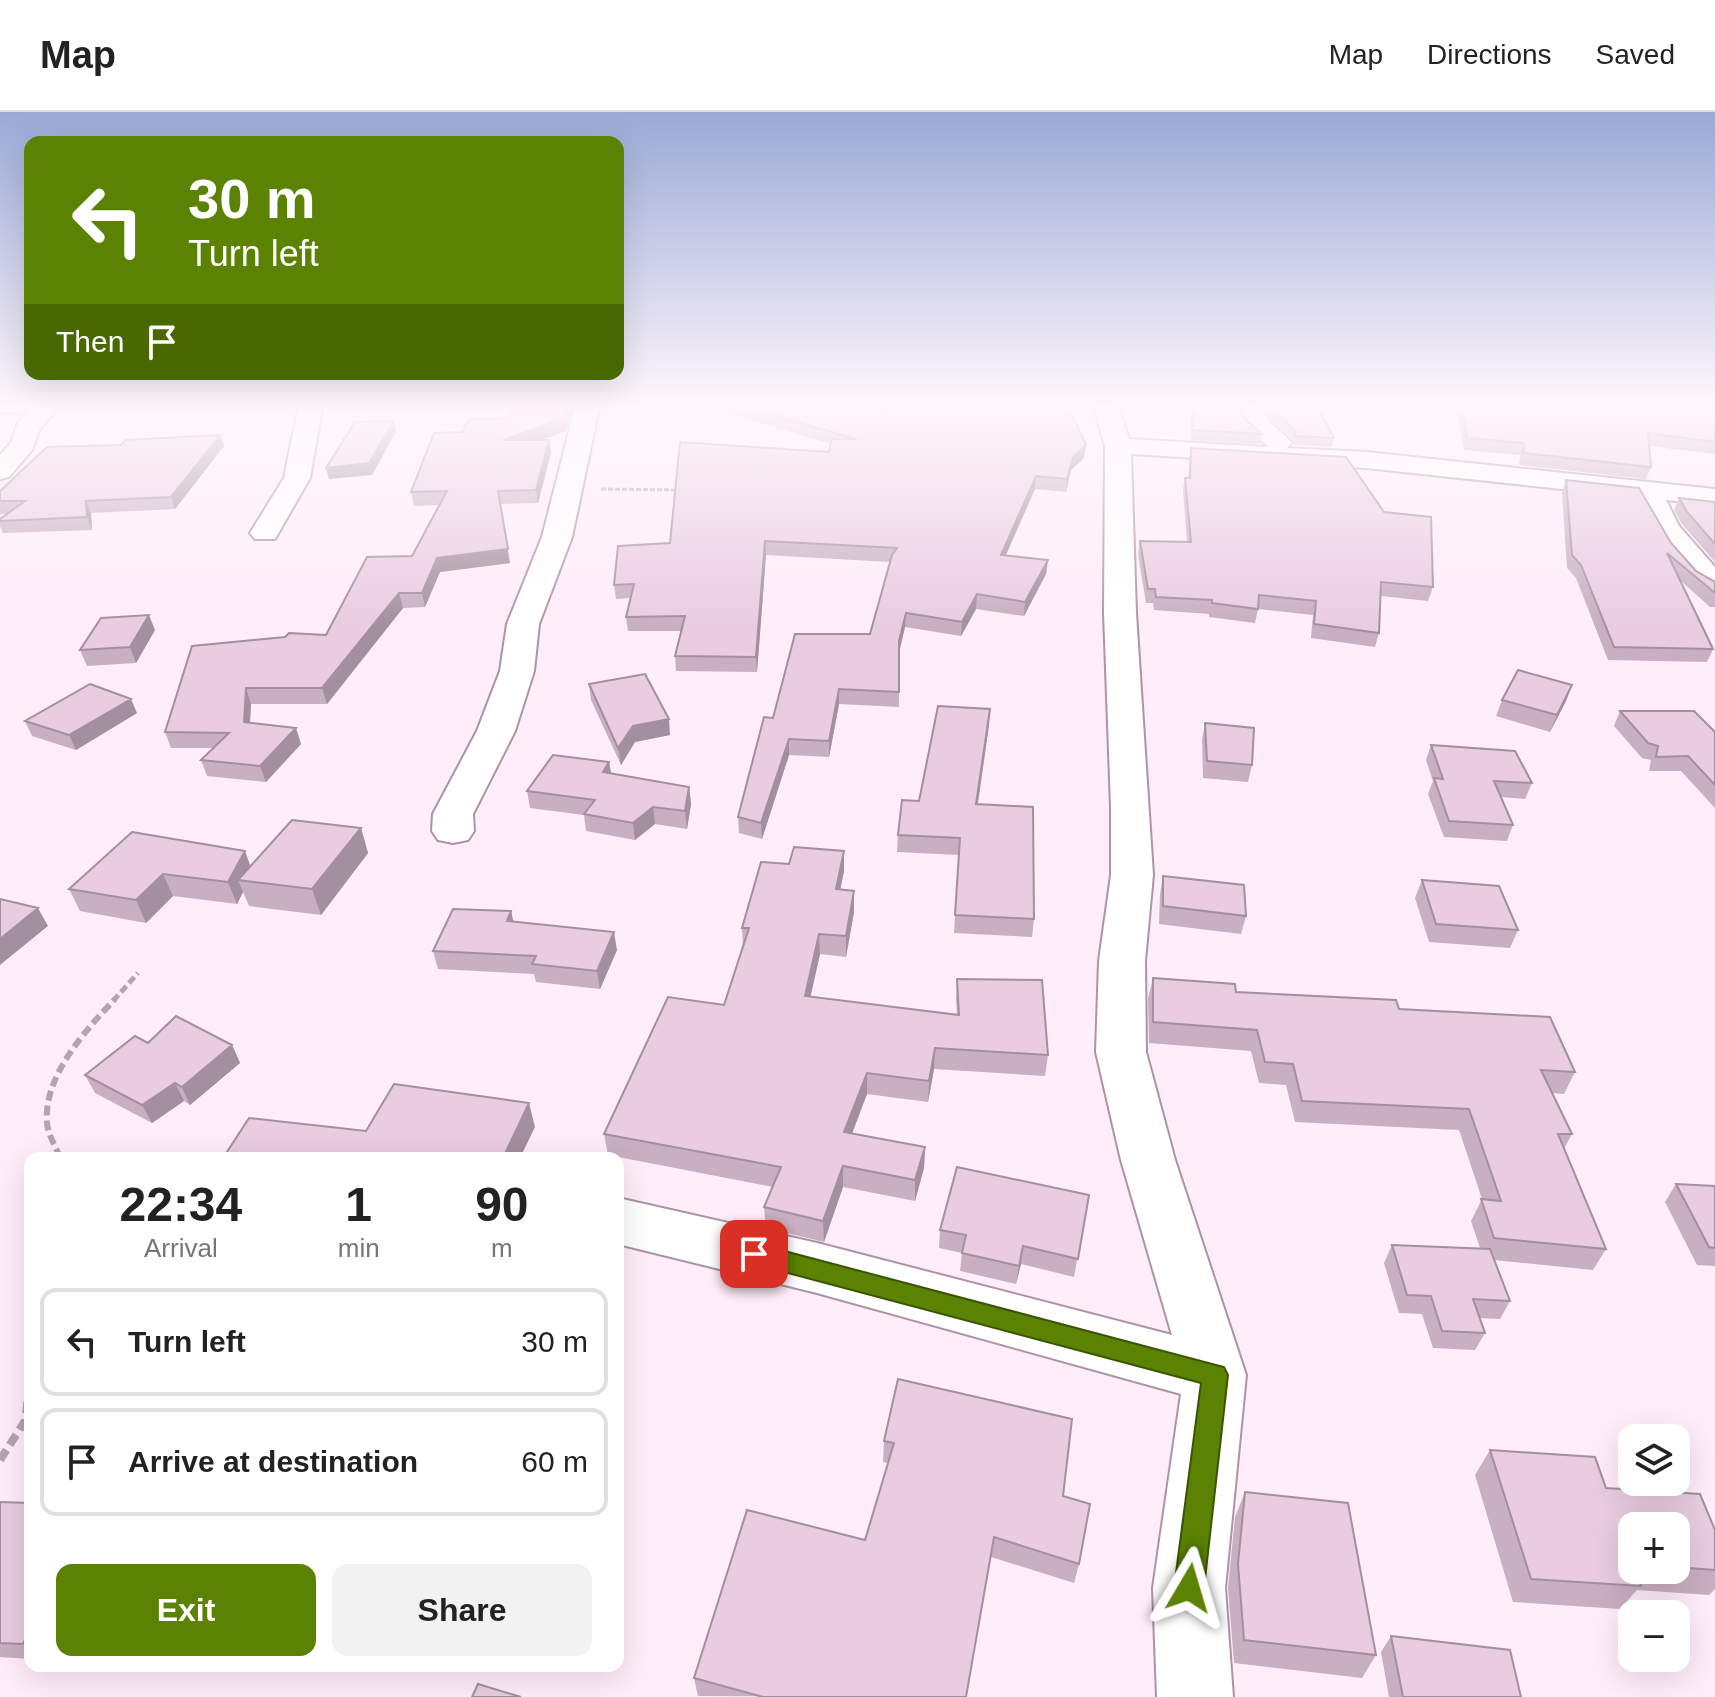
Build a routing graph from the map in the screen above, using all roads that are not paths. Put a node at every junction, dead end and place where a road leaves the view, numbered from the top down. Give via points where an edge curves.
1 (297, 478) edge
2 (572, 478) edge
3 (1114, 478) edge
4 (1541, 478) edge
5 (1649, 489) junction
6 (1715, 497) edge
7 (265, 533) dead end
8 (1715, 586) edge
9 (453, 831) dead end
10 (624, 1222) edge
11 (1215, 1375) junction
12 (1195, 1697) edge

1 - 7 street
2 - 9 street via 557,537 523,624 517,671 496,731 453,814
3 - 11 street via 1132,875 1122,961 1121,1052 1148,1160
4 - 5 street
5 - 6 street
5 - 8 street via 1659,523
10 - 11 street via 817,1268
11 - 12 street via 1189,1588

